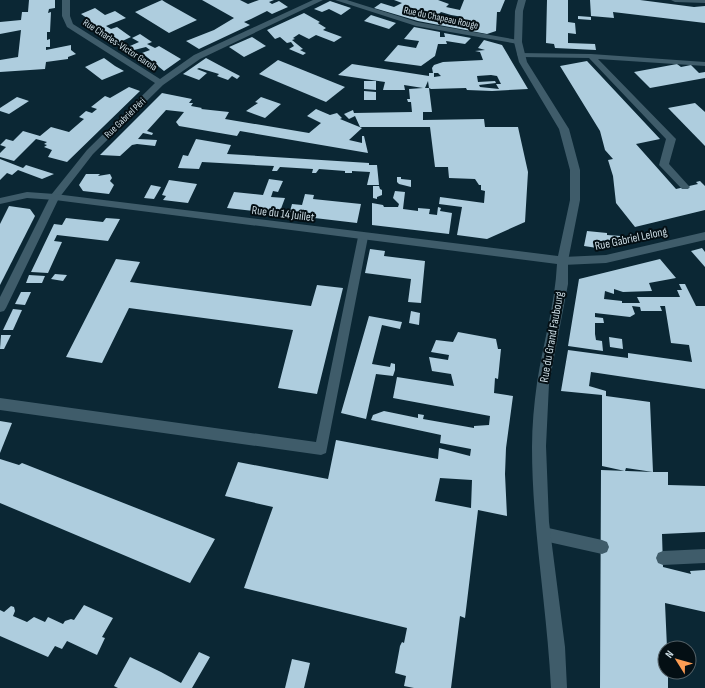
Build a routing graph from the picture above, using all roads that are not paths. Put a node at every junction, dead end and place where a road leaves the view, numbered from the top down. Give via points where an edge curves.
1 (66, 0) edge
2 (319, 0) edge
3 (339, 0) edge
4 (522, 0) edge
5 (675, 0) edge
6 (705, 1) edge
7 (518, 42) junction
8 (521, 54) junction
9 (591, 56) junction
10 (705, 64) edge
11 (160, 83) junction
12 (685, 187) dead end
13 (55, 197) junction
14 (0, 201) edge
15 (705, 236) edge
16 (363, 237) junction
17 (562, 261) junction
18 (0, 308) edge
19 (0, 404) edge
20 (544, 534) junction
21 (602, 547) dead end
22 (705, 556) edge
23 (663, 558) dead end
24 (558, 688) edge

1 - 11 main road, Rue Charles-Victor Garola via 66,16 70,25
2 - 11 main road, Rue Gabriel Péri via 196,57
3 - 7 main road, Rue du Chapeau Rouge via 416,24
4 - 7 main road, Rue du Grand Faubourg
5 - 6 main road
7 - 8 main road, Rue du Grand Faubourg
8 - 9 main road
8 - 17 main road, Rue du Grand Faubourg via 523,62 564,129 575,170 575,200
9 - 10 main road
9 - 12 main road via 671,139 664,165
11 - 13 main road, Rue Gabriel Péri via 90,152
13 - 14 main road, Rue du 14 Juillet via 27,196
13 - 16 main road, Rue du 14 Juillet
13 - 18 main road, Rue Gabriel Péri
15 - 17 main road, Rue Gabriel Lelong via 606,259
16 - 17 main road, Rue du 14 Juillet
16 - 19 main road via 321,449
17 - 20 main road, Rue du Grand Faubourg via 562,284 543,392 539,446
20 - 21 main road
20 - 24 main road, Rue du Grand Faubourg via 557,647
22 - 23 main road

